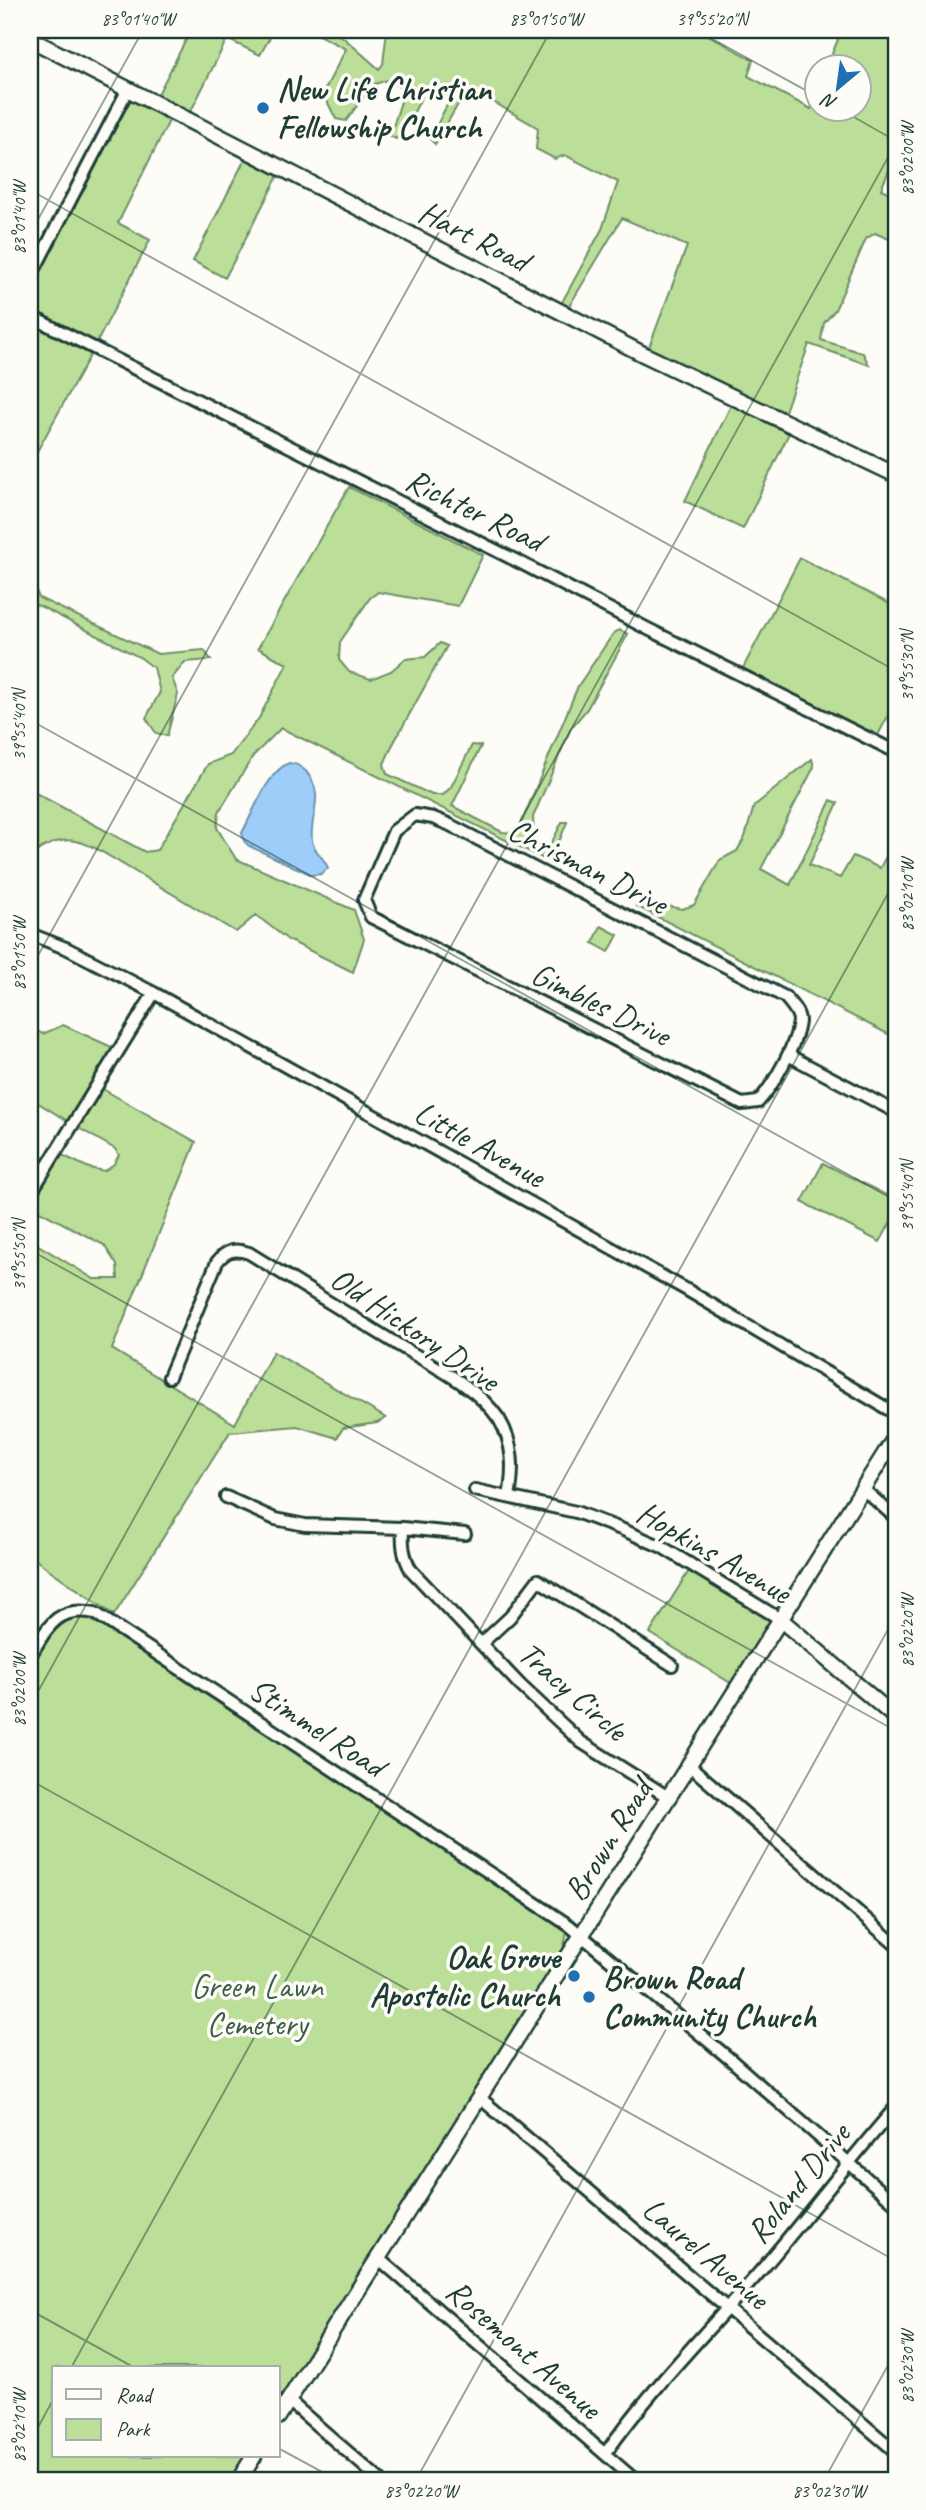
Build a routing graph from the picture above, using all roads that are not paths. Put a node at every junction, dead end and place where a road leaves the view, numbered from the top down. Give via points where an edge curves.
1 (30, 39) edge
2 (128, 89) junction
3 (30, 278) edge
4 (30, 316) edge
5 (896, 475) edge
6 (896, 752) edge
7 (372, 918) joint
8 (30, 934) edge
9 (154, 993) junction
10 (788, 1055) junction
11 (896, 1112) edge
12 (30, 1194) edge
13 (169, 1377) dead end
14 (896, 1415) edge
15 (896, 1436) edge
16 (863, 1489) junction
17 (475, 1490) dead end
18 (226, 1497) dead end
19 (509, 1497) junction
20 (896, 1518) edge
21 (403, 1528) junction
22 (465, 1534) dead end
23 (780, 1619) junction
24 (481, 1644) junction
25 (30, 1656) edge
26 (672, 1665) dead end
27 (896, 1718) edge
28 (689, 1765) junction
29 (668, 1797) junction
30 (581, 1935) junction
31 (896, 1945) edge
32 (479, 2097) junction
33 (896, 2107) edge
34 (848, 2162) junction
35 (896, 2204) edge
36 (378, 2258) junction
37 (729, 2307) junction
38 (289, 2401) junction
39 (280, 2414) edge
40 (896, 2452) edge
41 (605, 2454) junction
42 (253, 2458) edge
43 (239, 2480) edge
44 (380, 2480) edge
45 (635, 2480) edge

1 - 2 main road, Hart Road
2 - 3 street
2 - 5 main road, Hart Road via 645,355
4 - 6 street, Richter Road
7 - 10 street, Gimbles Drive via 742,1104 758,1102
7 - 10 street, Chrisman Drive via 365,900 394,831 415,816 433,818 785,997 799,1021
8 - 9 street, Little Avenue
9 - 12 street
9 - 14 street, Little Avenue via 675,1283
10 - 11 street
13 - 19 street, Old Hickory Drive via 217,1262 229,1251 249,1253 441,1371 486,1404 509,1441 513,1465
15 - 16 main road, Brown Road
16 - 20 street
16 - 23 main road, Brown Road
17 - 19 street, Hopkins Avenue
18 - 21 street via 275,1519 305,1525
19 - 23 street, Hopkins Avenue via 576,1512 662,1547
21 - 22 street
21 - 24 street, Tracy Circle via 404,1558 411,1570
23 - 27 main road, Hopkins Avenue
23 - 28 main road, Brown Road
24 - 26 street, Tracy Circle via 516,1610 538,1580
24 - 29 street, Tracy Circle via 581,1742
25 - 30 street, Stimmel Road via 50,1624 63,1614 79,1609 96,1613
28 - 29 main road, Brown Road
28 - 31 street
29 - 30 main road, Brown Road
30 - 32 main road, Brown Road
30 - 34 street
32 - 36 main road, Brown Road
32 - 37 street, Laurel Avenue
33 - 34 street, Roland Drive
34 - 35 street
34 - 37 street, Roland Drive
36 - 38 main road, Brown Road
36 - 41 street, Rosemont Avenue
37 - 40 street, Laurel Avenue
37 - 41 street, Roland Drive
38 - 39 main road, Brown Road
38 - 44 street
41 - 45 street, Rosemont Avenue
42 - 43 main road

